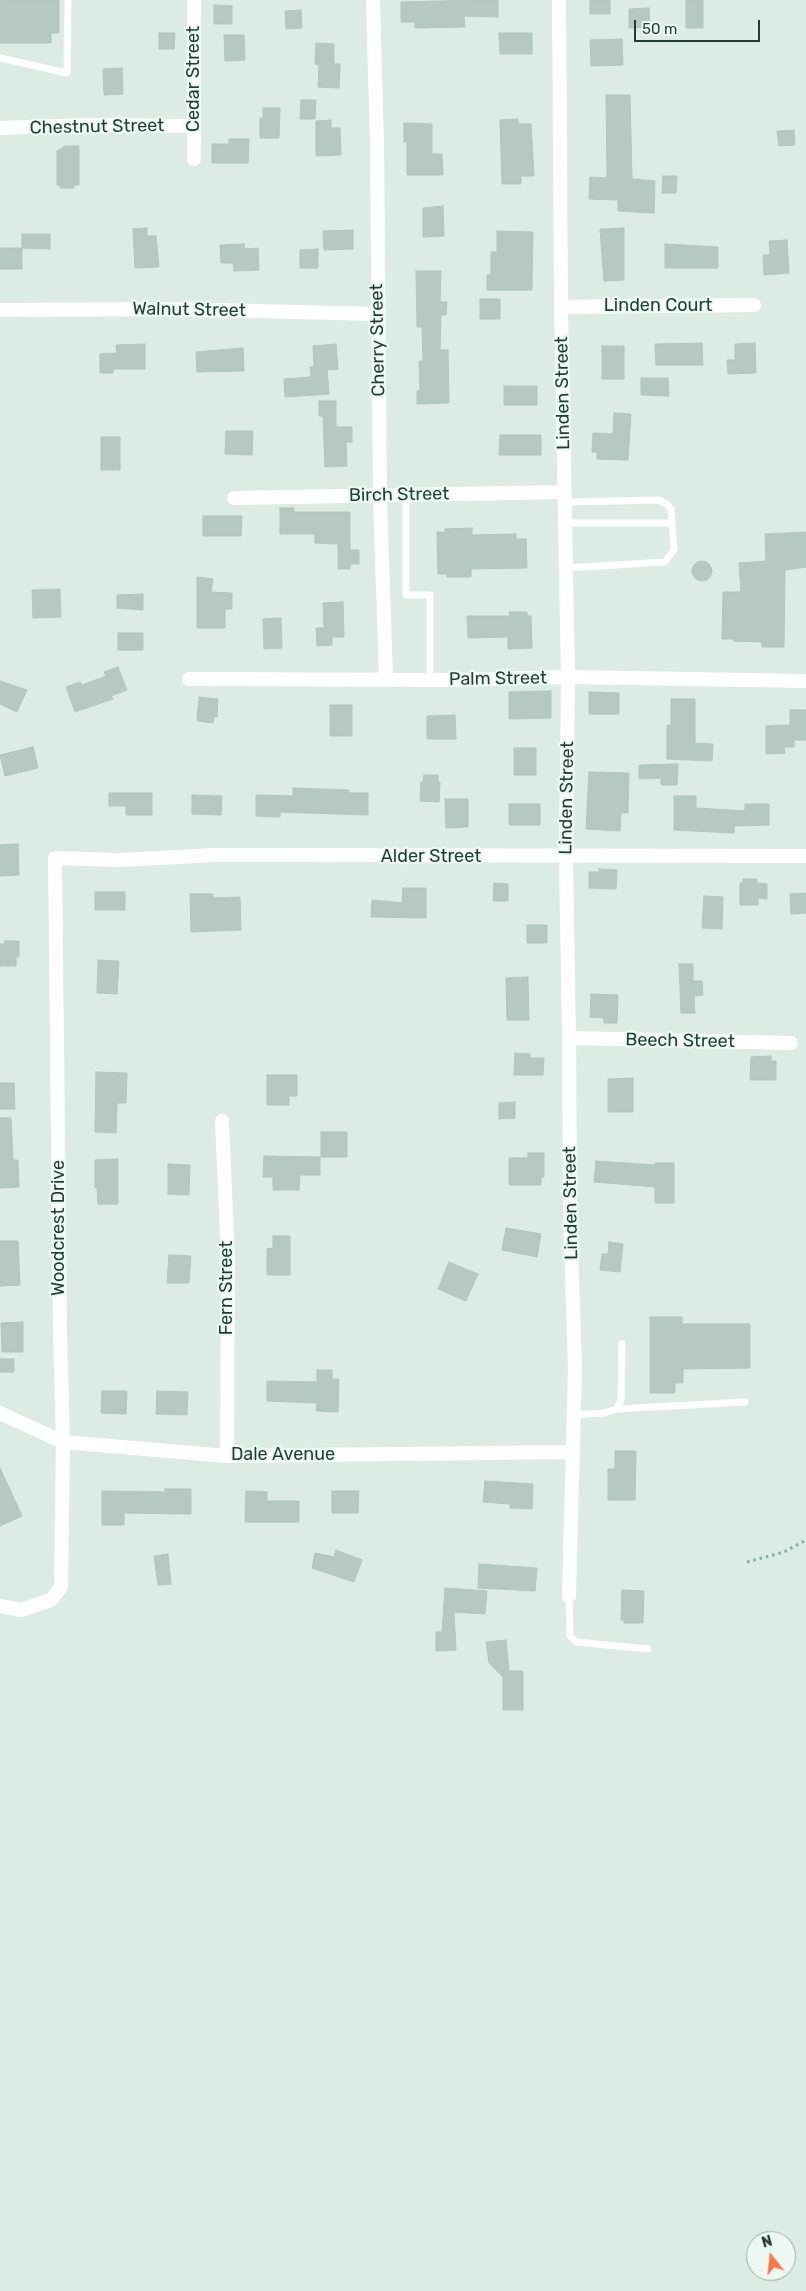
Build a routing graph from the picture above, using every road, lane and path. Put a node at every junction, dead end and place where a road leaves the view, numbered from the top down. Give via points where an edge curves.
1 (68, 0) edge
2 (194, 0) edge
3 (373, 0) edge
4 (560, 0) edge
5 (0, 58) edge
6 (194, 126) junction
7 (0, 128) edge
8 (194, 159) dead end
9 (754, 305) dead end
10 (562, 307) junction
11 (0, 310) edge
12 (378, 314) junction
13 (406, 495) junction
14 (380, 496) junction
15 (565, 497) junction
16 (234, 498) dead end
17 (565, 523) junction
18 (672, 523) junction
19 (566, 568) junction
20 (568, 677) junction
21 (189, 679) dead end
22 (386, 679) junction
23 (430, 680) junction
24 (806, 681) edge
25 (566, 856) junction
26 (806, 856) edge
27 (55, 858) joint
28 (570, 1038) junction
29 (791, 1043) dead end
30 (222, 1121) dead end
31 (622, 1344) dead end
32 (745, 1402) dead end
33 (617, 1409) junction
34 (0, 1414) edge
35 (573, 1415) junction
36 (63, 1442) junction
37 (572, 1452) junction
38 (227, 1456) junction
39 (806, 1540) edge
40 (747, 1562) dead end
41 (569, 1596) joint
42 (0, 1606) edge
43 (648, 1649) dead end

1 - 5 lane via 67,73
2 - 6 street, Cedar Street
3 - 12 street, Cherry Street
4 - 10 street, Linden Street
6 - 7 street, Chestnut Street
6 - 8 street, Cedar Street
9 - 10 street, Linden Court
10 - 15 street, Linden Street
11 - 12 street, Walnut Street via 173,309
12 - 14 street, Cherry Street
13 - 14 street, Birch Street
13 - 15 street, Birch Street
13 - 23 lane via 406,595 430,594
14 - 16 street, Birch Street
14 - 22 street, Cherry Street
15 - 17 street, Linden Street
15 - 18 lane via 659,500 671,509
17 - 18 lane
17 - 19 street, Linden Street
18 - 19 lane via 674,550 665,562
19 - 20 street, Linden Street
20 - 23 street, Palm Street
20 - 24 street, Palm Street
20 - 25 street, Linden Street
21 - 22 street, Palm Street
22 - 23 street, Palm Street
25 - 26 street, Alder Street
25 - 27 street, Alder Street
25 - 28 street, Linden Street
27 - 36 street, Woodcrest Drive
28 - 29 street, Beech Street
28 - 35 street, Linden Street
30 - 38 street, Fern Street via 228,1260
31 - 33 lane via 622,1400
32 - 33 lane
33 - 35 lane
34 - 36 street, Dale Avenue
35 - 37 street, Linden Street
36 - 38 street, Dale Avenue
36 - 42 street, Woodcrest Drive via 61,1587 50,1600 21,1610
37 - 38 street, Dale Avenue
37 - 41 street, Linden Street
39 - 40 path via 784,1552
41 - 43 lane via 570,1636 576,1642

